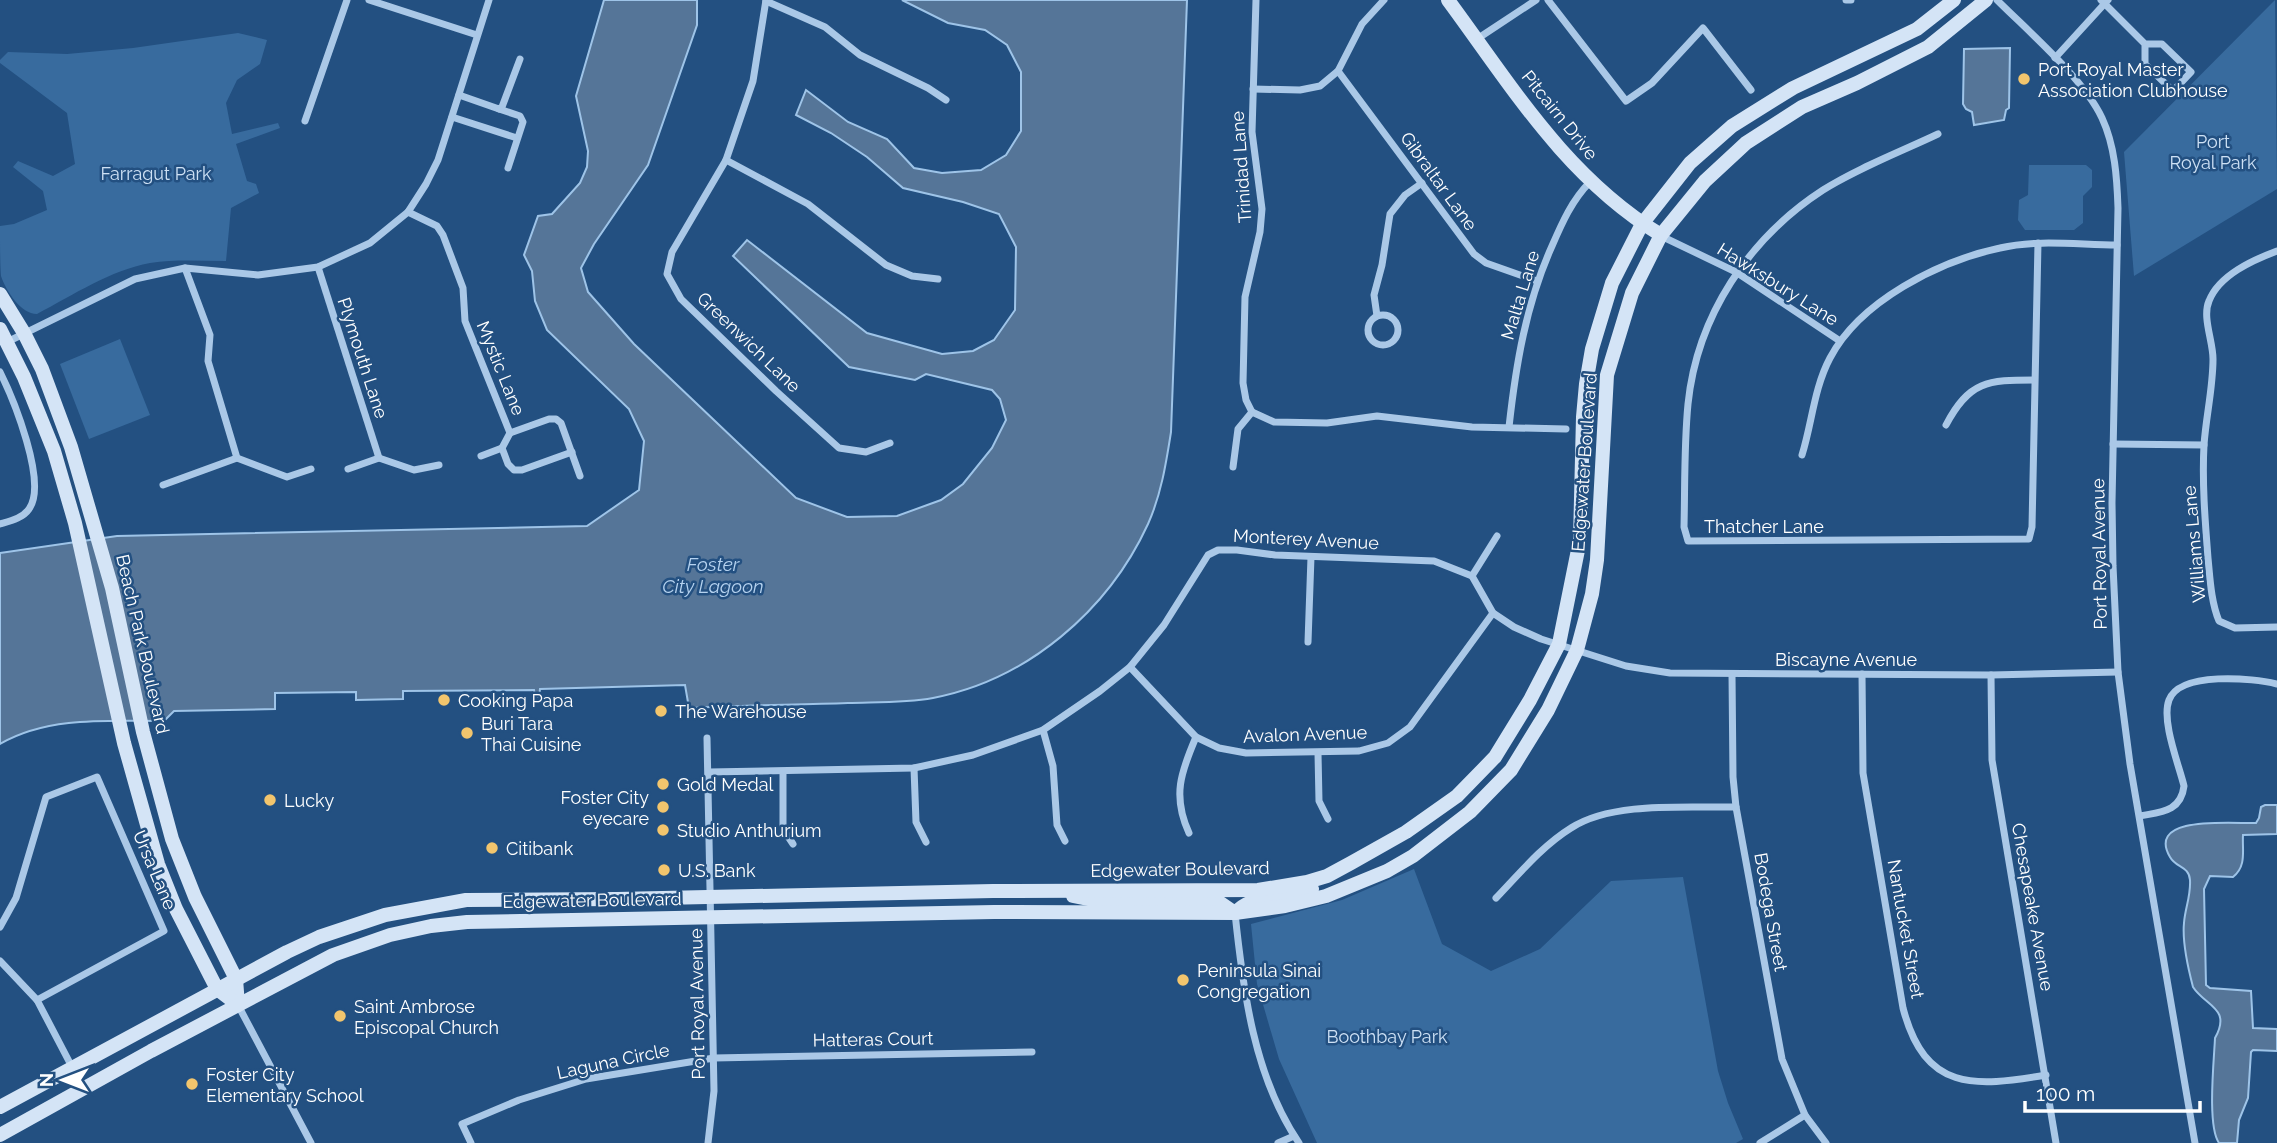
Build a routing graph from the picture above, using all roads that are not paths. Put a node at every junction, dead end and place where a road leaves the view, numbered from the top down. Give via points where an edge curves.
1 (347, 0) edge
2 (369, 0) edge
3 (488, 0) edge
4 (1256, 0) edge
5 (1384, 0) edge
6 (1448, 0) edge
7 (1536, 0) edge
8 (1548, 0) edge
9 (1954, 0) edge
10 (1986, 0) edge
11 (1997, 0) edge
12 (766, 1) edge
13 (2105, 1) edge
14 (477, 36) junction
15 (1477, 40) junction
16 (2145, 44) junction
17 (2055, 58) junction
18 (520, 59) dead end
19 (1338, 71) junction
20 (1253, 89) junction
21 (1751, 90) dead end
22 (459, 95) junction
23 (946, 100) dead end
24 (499, 109) junction
25 (452, 117) junction
26 (305, 121) dead end
27 (1938, 134) dead end
28 (517, 138) junction
29 (726, 160) junction
30 (508, 168) dead end
31 (1590, 182) junction
32 (1422, 183) junction
33 (408, 212) junction
34 (1642, 224) junction
35 (1661, 236) junction
36 (2038, 243) junction
37 (2117, 245) junction
38 (2277, 251) edge
39 (318, 267) junction
40 (185, 268) junction
41 (1736, 272) junction
42 (938, 279) dead end
43 (1537, 281) junction
44 (0, 294) edge
45 (1377, 316) junction
46 (24, 333) junction
47 (4, 336) edge
48 (1840, 341) junction
49 (0, 372) edge
50 (2034, 380) junction
51 (1251, 412) junction
52 (1946, 425) dead end
53 (1509, 427) junction
54 (1566, 429) dead end
55 (510, 433) junction
56 (890, 443) dead end
57 (2113, 444) junction
58 (2204, 445) junction
59 (502, 448) junction
60 (572, 452) junction
61 (1802, 455) dead end
62 (481, 456) dead end
63 (237, 458) junction
64 (379, 458) junction
65 (439, 465) dead end
66 (1233, 467) dead end
67 (311, 469) dead end
68 (348, 469) dead end
69 (580, 476) dead end
70 (163, 485) dead end
71 (0, 524) edge
72 (1497, 536) dead end
73 (1311, 557) junction
74 (1472, 576) junction
75 (1493, 613) junction
76 (2277, 627) edge
77 (1308, 642) dead end
78 (1559, 644) junction
79 (1577, 650) junction
80 (1130, 667) junction
81 (2118, 672) junction
82 (1732, 674) junction
83 (1862, 674) junction
84 (1991, 675) junction
85 (2277, 684) edge
86 (1043, 730) junction
87 (1196, 737) junction
88 (707, 738) dead end
89 (1318, 753) junction
90 (914, 768) junction
91 (709, 772) junction
92 (783, 772) junction
93 (1736, 807) junction
94 (2140, 816) junction
95 (1328, 819) dead end
96 (1189, 832) dead end
97 (1065, 841) dead end
98 (926, 842) dead end
99 (793, 844) dead end
100 (1354, 861) junction
101 (1044, 891) junction
102 (709, 897) junction
103 (1496, 898) dead end
104 (1235, 913) junction
105 (711, 917) junction
106 (0, 927) edge
107 (0, 961) edge
108 (236, 979) junction
109 (217, 989) junction
110 (37, 1000) junction
111 (238, 1004) junction
112 (1032, 1052) dead end
113 (714, 1058) junction
114 (73, 1068) junction
115 (2046, 1074) junction
116 (0, 1108) edge
117 (1805, 1115) junction
118 (0, 1135) edge
119 (1296, 1139) edge
120 (311, 1143) edge
121 (471, 1143) edge
122 (708, 1143) edge
123 (1278, 1143) edge
124 (1760, 1143) edge
125 (1826, 1143) edge
126 (2056, 1143) edge
127 (2196, 1143) edge

1 - 26 street
2 - 14 street
3 - 14 street
4 - 20 street, Trinidad Lane
5 - 19 street via 1362,24
6 - 15 street, Pitcairn Drive
7 - 15 street
8 - 21 street via 1626,101 1652,83 1703,28
9 - 34 street, Edgewater Boulevard via 1917,29 1793,88 1732,126 1690,163
10 - 35 street, Edgewater Boulevard via 1928,47 1802,107 1746,143 1704,181
11 - 17 street, Port Royal Avenue
12 - 23 street via 825,27 860,55
12 - 29 street, Greenwich Lane via 753,81
13 - 16 street
13 - 17 street
14 - 22 street
15 - 31 street, Pitcairn Drive via 1537,122
16 - 16 street via 2145,64 2173,91 2191,72 2162,44
17 - 37 street, Port Royal Avenue via 2089,97 2110,140 2117,180
18 - 24 street via 507,100
19 - 20 street via 1312,89
19 - 32 street, Gibraltar Lane
20 - 51 street, Trinidad Lane via 1251,132 1262,209 1245,297 1243,383
22 - 24 street
22 - 25 street
24 - 28 street via 520,116 523,121
25 - 28 street
25 - 33 street via 438,160
27 - 41 street, Thatcher Lane via 1843,179 1798,207
28 - 30 street
29 - 42 street via 808,204 886,265 912,276
29 - 56 street, Greenwich Lane via 672,252 667,274 681,299 839,448 866,452
31 - 34 street, Pitcairn Drive
31 - 43 street, Malta Lane via 1569,210
32 - 43 street, Gibraltar Lane via 1474,254 1486,263
32 - 45 street via 1390,214 1374,295
33 - 39 street via 370,243
33 - 55 street, Mystic Lane via 437,226 443,235 463,288 465,321
34 - 35 street, Pitcairn Drive
34 - 78 street, Edgewater Boulevard via 1612,284 1592,349 1583,417 1580,540
35 - 41 street, Hawksbury Lane
35 - 79 street, Edgewater Boulevard via 1632,293 1607,375 1597,560
36 - 37 street
36 - 48 street via 1976,254 1898,290
36 - 50 street, Thatcher Lane
37 - 57 street, Port Royal Avenue
38 - 58 street, Williams Lane via 2226,279 2209,300 2213,358
39 - 40 street via 258,275
39 - 64 street, Plymouth Lane
40 - 46 street via 135,279
40 - 63 street via 210,335 208,361
41 - 48 street, Hawksbury Lane
41 - 50 street, Thatcher Lane via 1708,325 1688,402 1684,527 1688,541 2029,539
43 - 53 street, Malta Lane via 1519,349
44 - 46 street, Beach Park Boulevard
45 - 45 street via 1368,326 1369,336 1381,345 1391,343 1397,336 1396,321 1388,315
46 - 47 street
46 - 108 street, Beach Park Boulevard via 71,447 112,588 172,839
47 - 109 street, Beach Park Boulevard via 54,451 158,864
48 - 61 street via 1821,379
49 - 71 street via 24,429 33,498 23,516
50 - 52 street via 1985,384 1958,402
51 - 53 street via 1275,422 1327,423 1377,416
51 - 66 street via 1237,429
53 - 54 street
55 - 59 street, Mystic Lane
55 - 60 street, Mystic Lane via 556,419
57 - 58 street
57 - 81 street, Port Royal Avenue
58 - 76 street, Williams Lane via 2209,570 2219,621 2235,628
59 - 60 street via 514,470
59 - 62 street
60 - 69 street, Mystic Lane
63 - 67 street via 287,477
63 - 70 street
64 - 65 street via 414,470
64 - 68 street
72 - 74 street
73 - 74 street, Monterey Avenue via 1434,561
73 - 77 street
73 - 80 street, Monterey Avenue via 1237,550 1208,555 1164,625
74 - 75 street
75 - 78 street via 1514,627
75 - 89 street, Avalon Avenue via 1399,737 1375,748
78 - 79 street
78 - 100 street, Edgewater Boulevard via 1495,757 1457,796
79 - 82 street, Biscayne Avenue via 1637,668
79 - 104 street, Edgewater Boulevard via 1548,710 1511,770 1440,836 1387,871 1326,896
80 - 86 street, Monterey Avenue
80 - 87 street, Avalon Avenue
81 - 84 street, Biscayne Avenue
81 - 94 street, Port Royal Avenue
82 - 83 street, Biscayne Avenue
82 - 93 street, Bodega Street
83 - 84 street, Biscayne Avenue
83 - 115 street, Nantucket Street via 1863,773 1903,1008 1912,1036 1939,1069 1959,1079 2001,1082
84 - 115 street, Chesapeake Avenue via 1992,760
85 - 94 street via 2195,680 2172,694 2167,721 2185,786 2183,795 2167,811
86 - 90 street, Monterey Avenue via 973,755
86 - 97 street via 1053,766 1057,825
87 - 89 street, Avalon Avenue via 1233,752
87 - 96 street via 1180,784 1180,814
88 - 91 street, Port Royal Avenue
89 - 95 street via 1319,801
90 - 92 street, Monterey Avenue
90 - 98 street via 916,822
91 - 92 street, Monterey Avenue
91 - 102 street, Port Royal Avenue
92 - 99 street via 783,829
93 - 103 street via 1629,809 1588,819 1542,850
93 - 117 street, Bodega Street via 1777,1040
94 - 127 street, Port Royal Avenue
100 - 101 street, Edgewater Boulevard via 1307,882 1258,890
100 - 104 street, Edgewater Boulevard via 1342,878 1301,892 1256,899
101 - 102 street, Edgewater Boulevard
101 - 104 street, Edgewater Boulevard via 1098,901 1219,902
102 - 105 street, Port Royal Avenue
102 - 108 street, Edgewater Boulevard via 466,900 427,906 319,937
104 - 105 street, Edgewater Boulevard
104 - 119 street via 1250,1020 1267,1074
105 - 111 street, Edgewater Boulevard via 431,926 390,934 333,955
105 - 113 street, Port Royal Avenue
106 - 110 street, Ursa Lane via 16,898 46,797 97,777 164,932
107 - 110 street
108 - 109 street, Edgewater Boulevard
108 - 111 street, Beach Park Boulevard
109 - 111 street, Beach Park Boulevard
109 - 114 street, Edgewater Boulevard
110 - 114 street
111 - 118 street, Edgewater Boulevard
111 - 120 street, Beach Park Boulevard
112 - 113 street, Hatteras Court
113 - 121 street, Laguna Circle via 586,1079 519,1100 462,1124
113 - 122 street, Port Royal Avenue
114 - 116 street, Edgewater Boulevard
115 - 126 street, Chesapeake Avenue
117 - 124 street
117 - 125 street, Bodega Street
119 - 123 street

